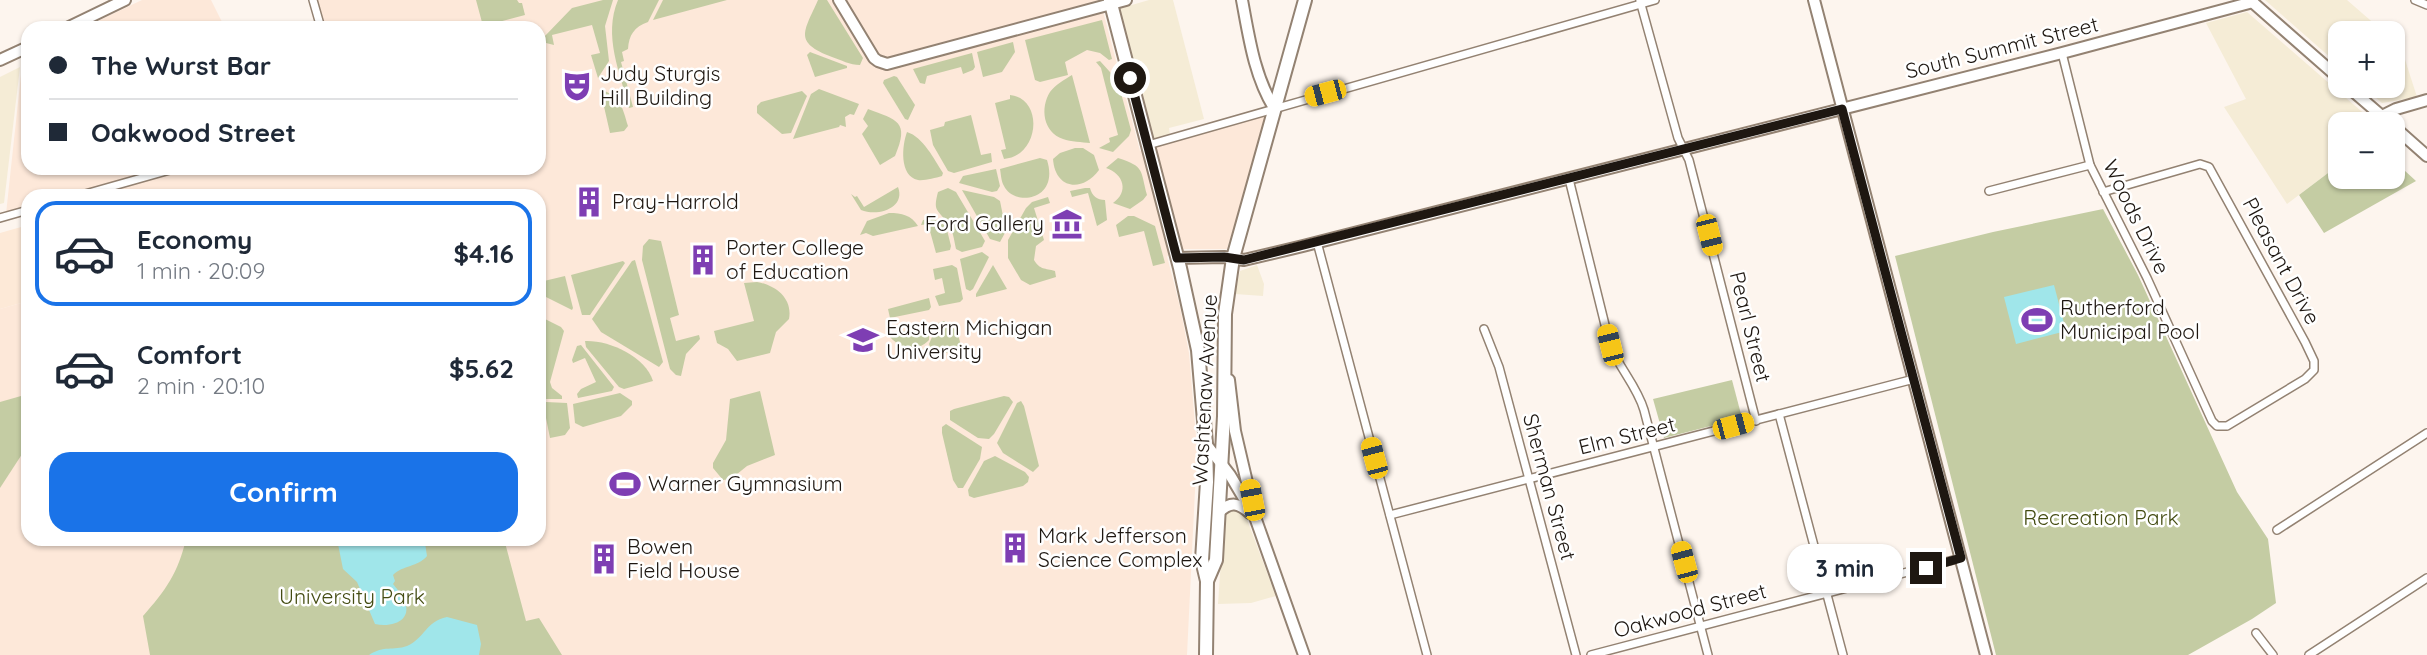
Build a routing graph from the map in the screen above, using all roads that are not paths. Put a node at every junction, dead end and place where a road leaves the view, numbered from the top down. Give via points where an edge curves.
1 (125, 0) edge
2 (313, 0) edge
3 (839, 0) edge
4 (1126, 0) edge
5 (1242, 0) edge
6 (1306, 0) edge
7 (1655, 0) edge
8 (1814, 0) edge
9 (2415, 0) edge
10 (2252, 1) edge
11 (1110, 2) edge
12 (1640, 2) edge
13 (2427, 5) edge
14 (82, 21) edge
15 (319, 21) edge
16 (21, 50) edge
17 (2062, 53) junction
18 (0, 60) edge
19 (2328, 68) edge
20 (2361, 98) edge
21 (2427, 100) edge
22 (1274, 108) junction
23 (1842, 109) junction
24 (2377, 112) edge
25 (2390, 112) edge
26 (2405, 137) edge
27 (1148, 145) junction
28 (1683, 149) junction
29 (2427, 156) edge
30 (2090, 165) junction
31 (152, 175) edge
32 (1569, 179) junction
33 (103, 189) edge
34 (1989, 191) dead end
35 (2103, 192) junction
36 (21, 212) edge
37 (0, 218) edge
38 (1317, 242) junction
39 (1177, 258) junction
40 (1233, 258) junction
41 (1484, 329) dead end
42 (1225, 342) junction
43 (1914, 379) junction
44 (1779, 414) junction
45 (1756, 421) junction
46 (2217, 425) joint
47 (2427, 433) edge
48 (1206, 444) junction
49 (1654, 447) junction
50 (1221, 463) junction
51 (1528, 479) junction
52 (1219, 512) junction
53 (1390, 515) junction
54 (1255, 517) junction
55 (2277, 530) dead end
56 (1961, 558) junction
57 (2427, 578) edge
58 (1207, 580) junction
59 (1827, 593) junction
60 (1701, 627) junction
61 (2256, 633) dead end
62 (1206, 655) edge
63 (1304, 655) edge
64 (1427, 655) edge
65 (1576, 655) edge
66 (1591, 655) edge
67 (1708, 655) edge
68 (1843, 655) edge
69 (1986, 655) edge
70 (2273, 655) edge
71 (2309, 655) edge

1 - 14 street
2 - 15 street
3 - 11 street via 878,61 893,63
4 - 11 street
5 - 22 street via 1255,66
6 - 22 main road, Washtenaw Avenue
7 - 12 street
8 - 23 street
9 - 13 street
10 - 17 street, South Summit Street
10 - 19 street
11 - 27 main road, Washtenaw Avenue
12 - 22 street
12 - 28 street, Pearl Street
16 - 18 street
17 - 23 street, South Summit Street
17 - 30 street, Woods Drive
20 - 24 street
21 - 25 street
22 - 27 street
22 - 40 main road, Washtenaw Avenue
23 - 28 street, South Summit Street
23 - 43 street
26 - 29 street
27 - 39 main road, Washtenaw Avenue
28 - 32 street, South Summit Street
28 - 45 street, Pearl Street
30 - 34 street
30 - 35 street, Woods Drive
31 - 33 street
32 - 38 street, South Summit Street
32 - 49 street via 1610,345 1640,397
35 - 46 street, Woods Drive
35 - 46 street, Pleasant Drive via 2200,164 2209,167 2314,361 2314,370 2305,379 2227,426
36 - 37 street
38 - 40 street, South Summit Street via 1244,260
38 - 53 street
39 - 40 street, South Summit Street
39 - 48 main road, Washtenaw Avenue via 1198,350
40 - 42 main road, Washtenaw Avenue
41 - 51 street, Sherman Street via 1499,367
42 - 50 main road, Washtenaw Avenue
42 - 54 street via 1235,431
43 - 44 street, Elm Street
43 - 56 street
44 - 45 street, Elm Street
44 - 59 street
45 - 49 street, Elm Street
47 - 55 street
48 - 50 street
48 - 58 main road, Washtenaw Avenue via 1202,560
49 - 51 street, Elm Street
49 - 60 street
50 - 52 main road, Washtenaw Avenue
50 - 54 street
51 - 53 street, Elm Street
51 - 65 street, Sherman Street
52 - 54 street via 1234,503
52 - 58 main road, Washtenaw Avenue via 1216,561
53 - 64 street
54 - 63 street
56 - 59 street, Oakwood Street
56 - 69 street
57 - 71 street
58 - 62 main road, Washtenaw Avenue
59 - 60 street, Oakwood Street
59 - 68 street
60 - 66 street, Oakwood Street
60 - 67 street
61 - 70 street

